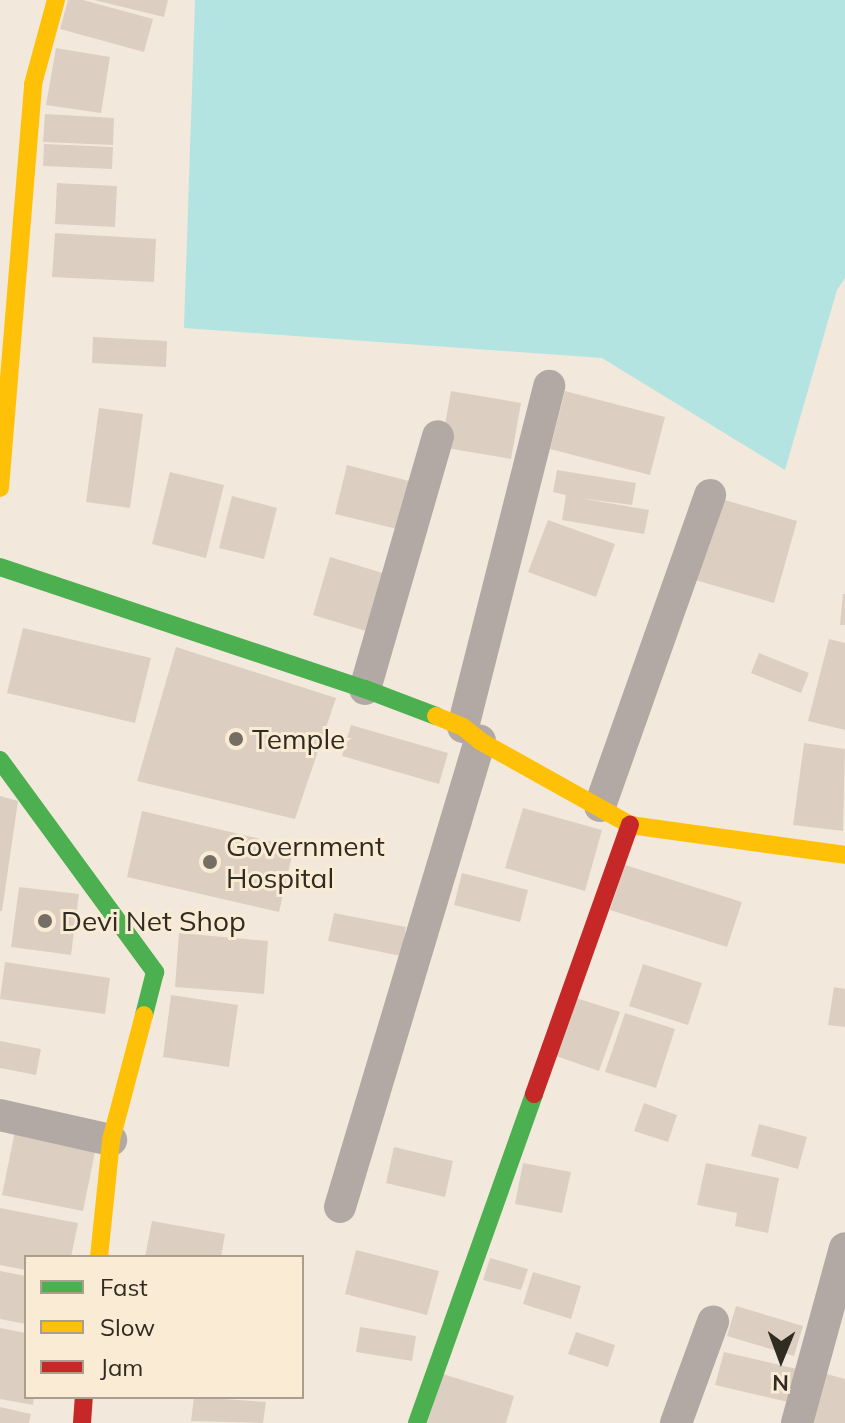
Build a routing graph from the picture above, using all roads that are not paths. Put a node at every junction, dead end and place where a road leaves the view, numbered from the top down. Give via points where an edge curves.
1 (56, 0) edge
2 (549, 386) dead end
3 (438, 436) dead end
4 (0, 488) edge
5 (710, 495) dead end
6 (0, 567) edge
7 (365, 689) junction
8 (472, 734) junction
9 (0, 760) edge
10 (600, 806) junction
11 (630, 825) junction
12 (845, 855) edge
13 (0, 1115) edge
14 (111, 1140) junction
15 (340, 1207) dead end
16 (845, 1248) edge
17 (99, 1255) edge
18 (713, 1322) dead end
19 (832, 1349) edge
20 (84, 1399) edge
21 (82, 1423) edge
22 (417, 1423) edge
23 (676, 1423) edge
24 (797, 1423) edge

1 - 4 street via 33,84
2 - 8 street
3 - 7 street
5 - 10 street
6 - 7 street
7 - 8 street
8 - 10 street
8 - 15 street
9 - 14 street via 155,972
10 - 11 street
11 - 12 street
11 - 22 street
13 - 14 street
14 - 17 street
16 - 19 street
18 - 23 street
19 - 24 street
20 - 21 street

